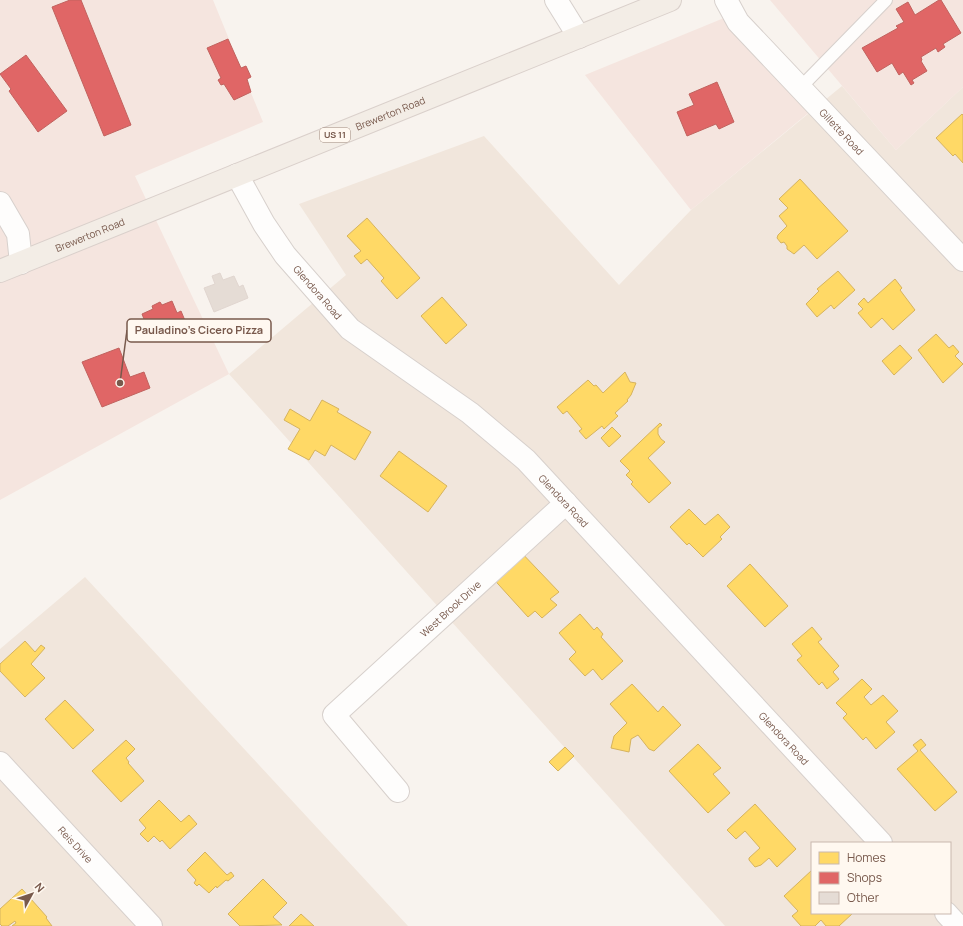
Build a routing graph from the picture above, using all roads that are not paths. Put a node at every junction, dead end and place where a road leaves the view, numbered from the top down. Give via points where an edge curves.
1 (556, 0) edge
2 (670, 0) edge
3 (726, 0) edge
4 (886, 0) edge
5 (579, 37) junction
6 (800, 88) junction
7 (236, 175) junction
8 (0, 203) edge
9 (963, 260) edge
10 (21, 263) junction
11 (0, 271) edge
12 (566, 503) junction
13 (0, 763) edge
14 (398, 791) dead end
15 (880, 842) edge
16 (947, 914) edge
17 (141, 922) edge
18 (958, 926) edge

1 - 5 street
2 - 5 main road, Brewerton Road / US 11
3 - 6 street, Gillette Road via 738,22
4 - 6 lane
5 - 7 main road, Brewerton Road / US 11
6 - 9 street, Gillette Road
7 - 10 main road, Brewerton Road / US 11
7 - 12 street, Glendora Road via 285,255 350,329 470,413 526,460
8 - 10 street via 18,234
10 - 11 main road, Brewerton Road / US 11
12 - 14 street, West Brook Drive via 334,716
12 - 15 street, Glendora Road
13 - 17 street, Reis Drive
16 - 18 street

